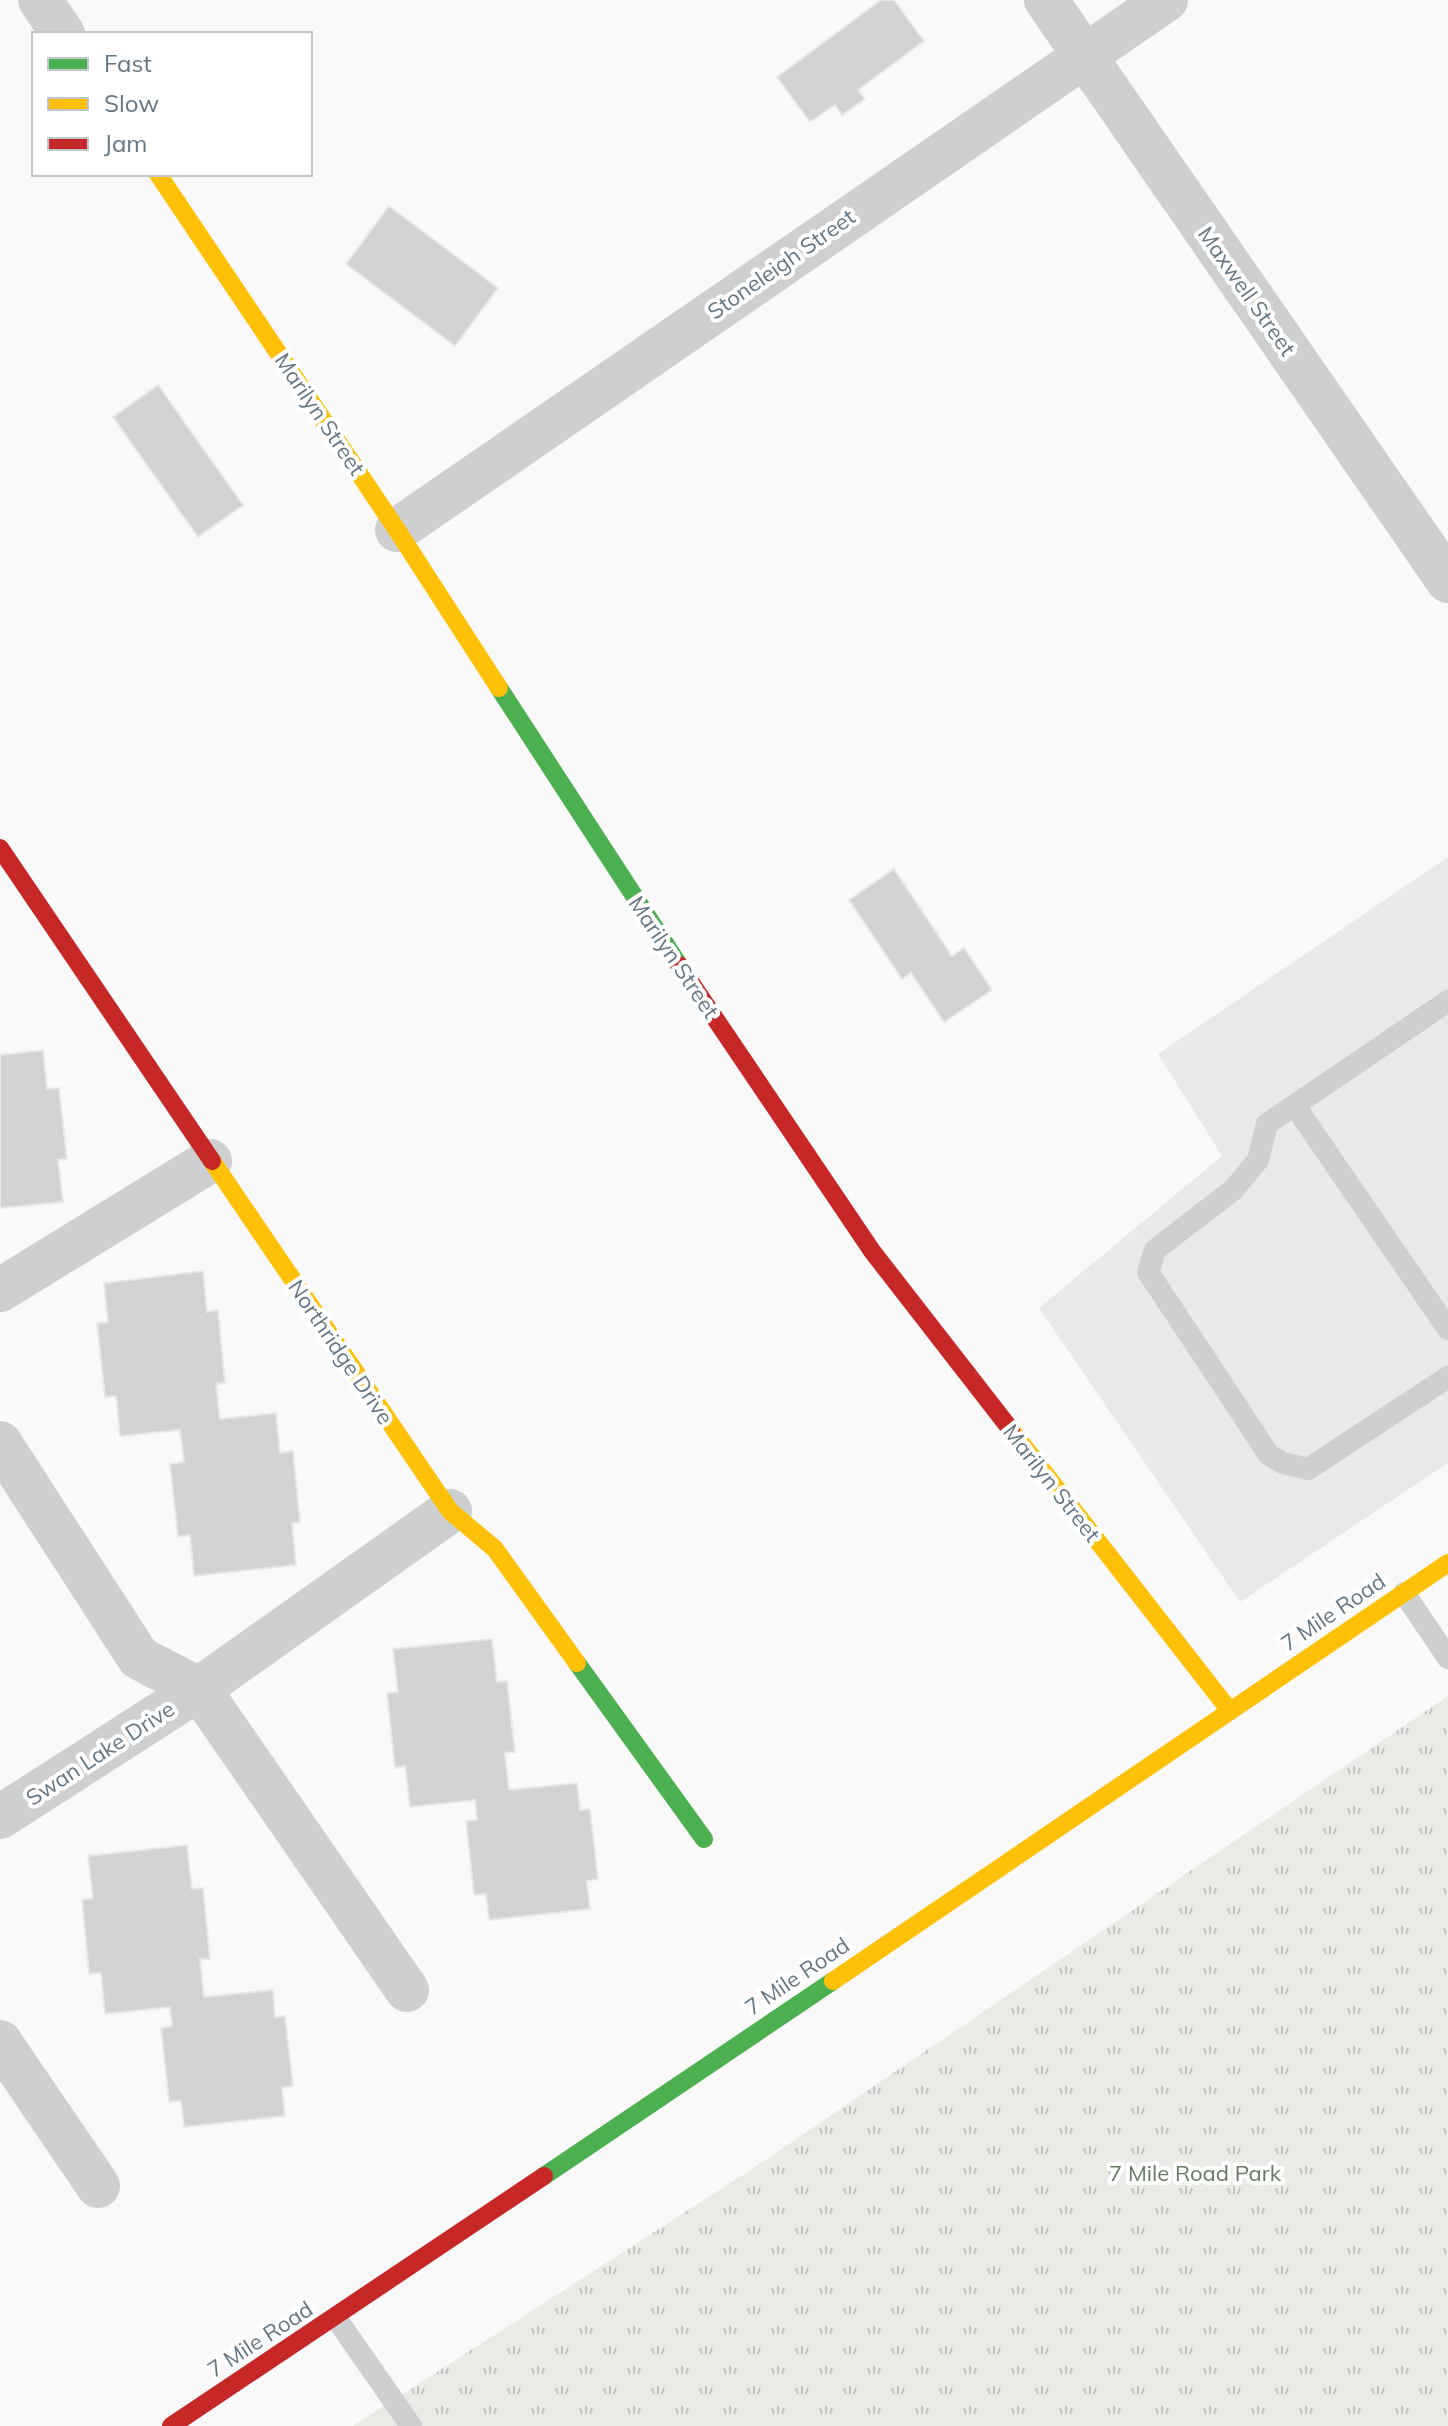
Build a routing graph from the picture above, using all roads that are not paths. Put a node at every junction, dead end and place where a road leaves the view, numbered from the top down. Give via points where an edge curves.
1 (40, 0) edge
2 (1046, 0) edge
3 (1166, 0) edge
4 (62, 32) edge
5 (1083, 56) junction
6 (159, 176) edge
7 (397, 530) junction
8 (1448, 581) edge
9 (0, 848) edge
10 (1448, 1001) edge
11 (1295, 1106) junction
12 (210, 1161) junction
13 (0, 1290) edge
14 (1448, 1329) edge
15 (1448, 1377) edge
16 (0, 1443) edge
17 (450, 1511) junction
18 (1448, 1563) edge
19 (1404, 1593) junction
20 (1448, 1658) edge
21 (199, 1689) junction
22 (1230, 1711) junction
23 (0, 1817) edge
24 (704, 1839) dead end
25 (407, 1990) dead end
26 (0, 2042) edge
27 (98, 2186) dead end
28 (336, 2318) junction
29 (171, 2426) edge
30 (411, 2426) edge

1 - 4 street
2 - 5 street, Maxwell Street
3 - 5 street, Stoneleigh Street
5 - 7 street, Stoneleigh Street
5 - 8 street, Maxwell Street
6 - 7 street, Marilyn Street
7 - 22 street, Marilyn Street via 662,940 872,1251
9 - 12 street, Northridge Drive
10 - 11 lane
11 - 14 lane
11 - 15 lane via 1267,1124 1258,1160 1233,1190 1155,1250 1148,1272 1269,1455 1283,1463 1308,1469
12 - 13 street
12 - 17 street, Northridge Drive
16 - 21 street via 139,1658
17 - 21 street, Swan Lake Drive
17 - 24 street, Northridge Drive via 495,1549
18 - 19 street, 7 Mile Road
19 - 20 lane
19 - 22 street, 7 Mile Road
21 - 23 street, Swan Lake Drive
21 - 25 street
22 - 28 street, 7 Mile Road
26 - 27 street
28 - 29 street, 7 Mile Road
28 - 30 lane

